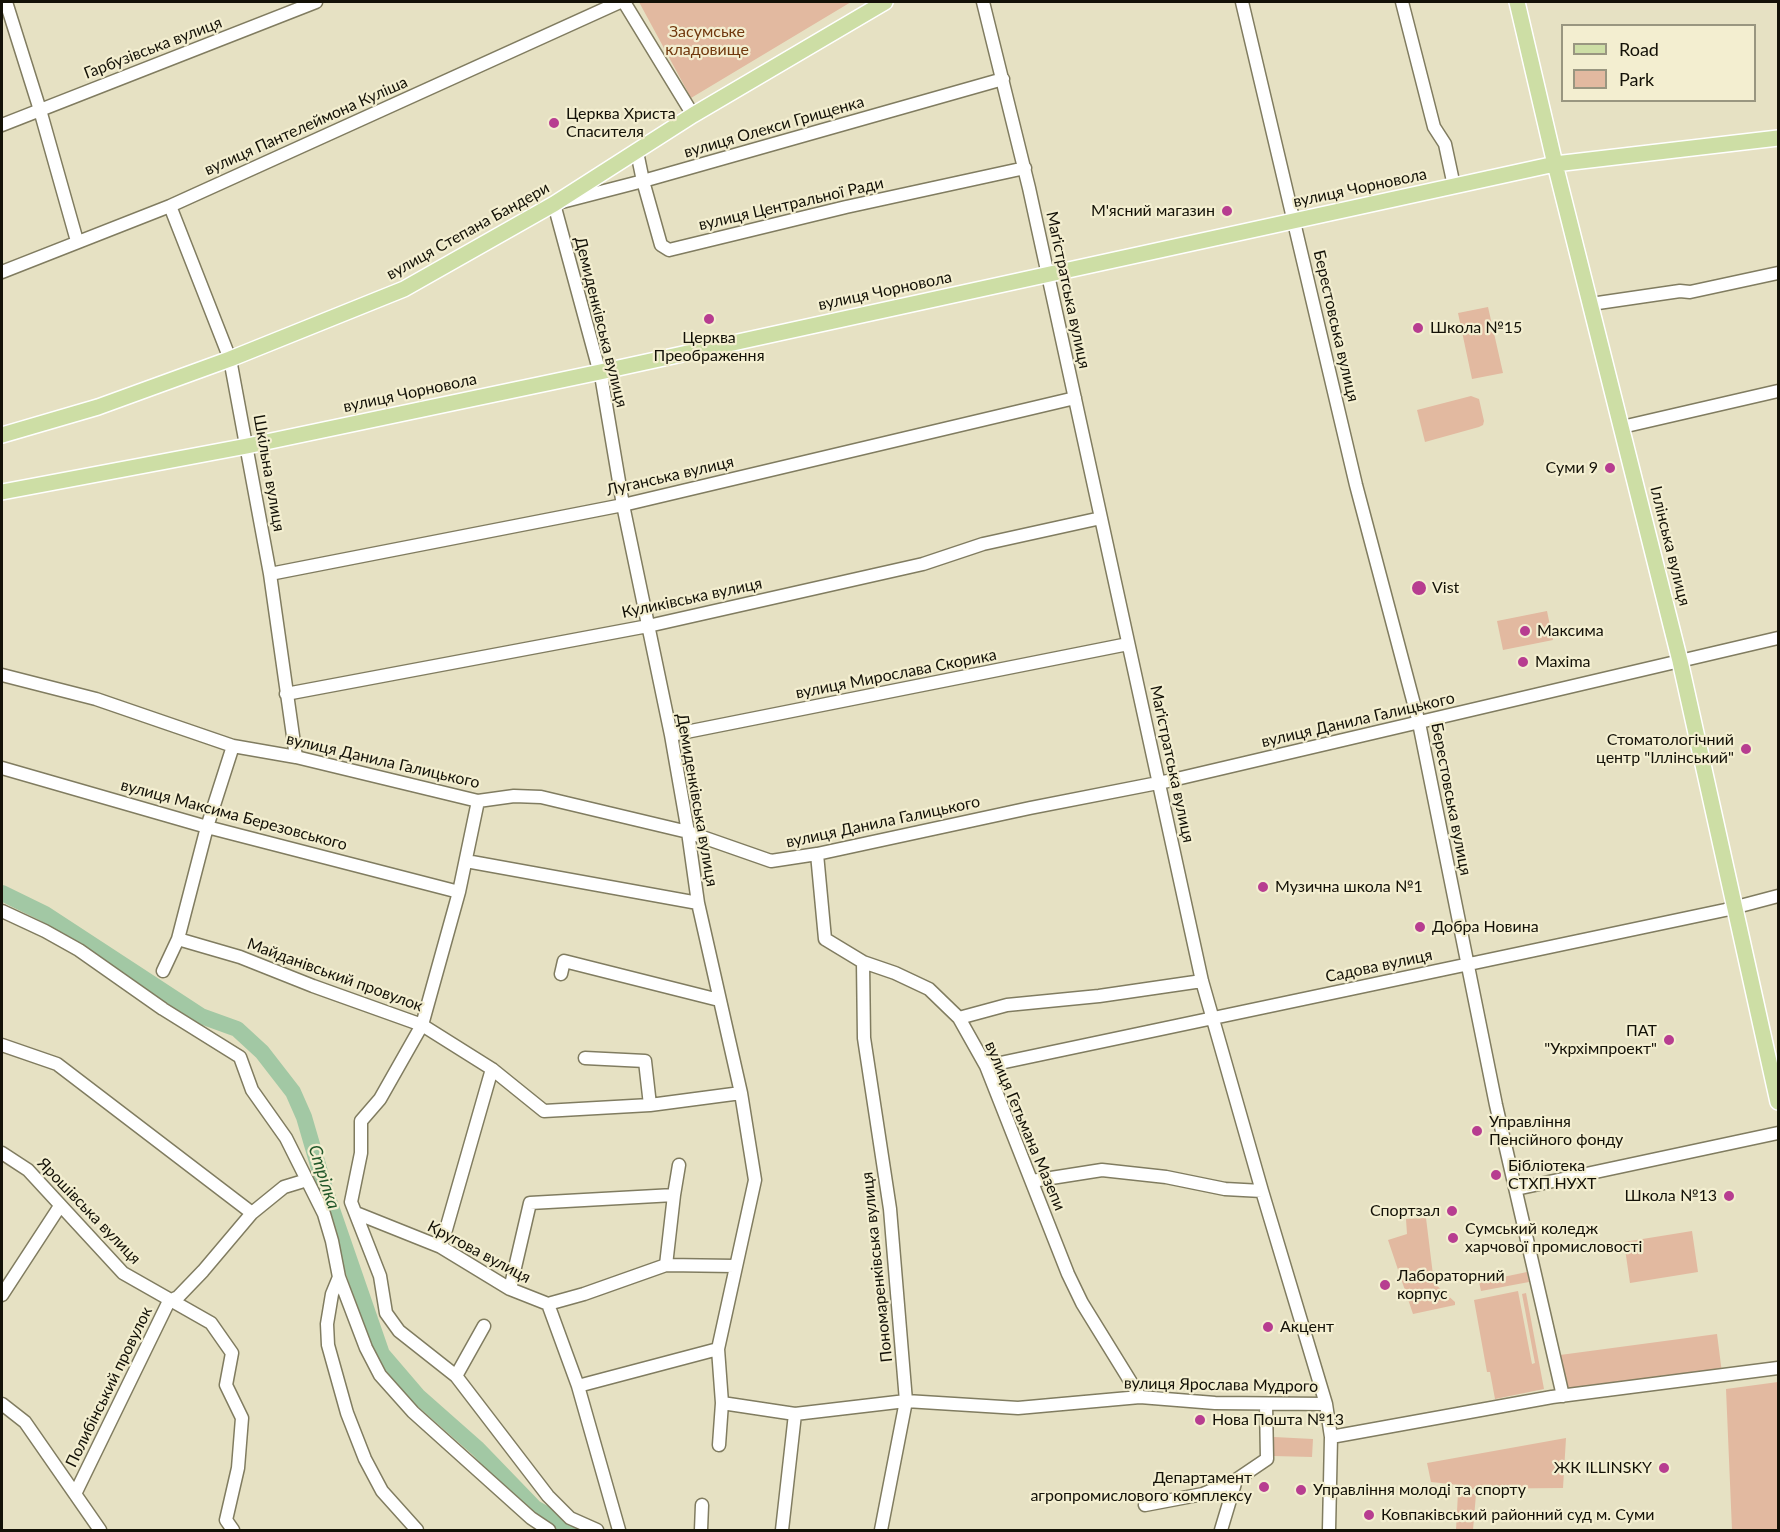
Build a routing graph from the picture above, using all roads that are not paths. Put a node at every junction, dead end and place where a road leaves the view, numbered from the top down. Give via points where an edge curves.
1 (316, 2) edge
2 (622, 2) edge
3 (885, 2) edge
4 (983, 2) edge
5 (1242, 2) edge
6 (1402, 2) edge
7 (1517, 2) edge
8 (9, 5) edge
9 (1003, 79) junction
10 (40, 110) junction
11 (693, 115) junction
12 (2, 125) edge
13 (1779, 138) edge
14 (637, 152) junction
15 (1555, 164) junction
16 (1024, 168) junction
17 (643, 182) junction
18 (1454, 186) junction
19 (555, 204) junction
20 (170, 206) junction
21 (1295, 220) junction
22 (77, 242) junction
23 (2, 272) edge
24 (1779, 273) edge
25 (1047, 274) junction
26 (1591, 303) junction
27 (230, 359) junction
28 (600, 372) junction
29 (1779, 392) edge
30 (1075, 398) junction
31 (1622, 427) junction
32 (2, 435) edge
33 (247, 446) junction
34 (2, 492) edge
35 (623, 505) junction
36 (1101, 518) junction
37 (270, 574) junction
38 (648, 626) junction
39 (1779, 638) edge
40 (1128, 644) junction
41 (1680, 661) junction
42 (2, 675) edge
43 (286, 694) junction
44 (1419, 723) junction
45 (671, 735) junction
46 (233, 746) junction
47 (296, 757) junction
48 (2, 768) edge
49 (1160, 783) junction
50 (478, 801) junction
51 (207, 826) junction
52 (688, 832) junction
53 (817, 854) junction
54 (466, 861) junction
55 (459, 892) junction
56 (1779, 896) edge
57 (698, 903) junction
58 (1735, 908) junction
59 (2, 911) edge
60 (178, 939) junction
61 (863, 962) junction
62 (1467, 964) junction
63 (163, 971) dead end
64 (561, 974) dead end
65 (1202, 981) junction
66 (719, 1000) junction
67 (959, 1018) junction
68 (1212, 1018) junction
69 (422, 1025) junction
70 (2, 1045) edge
71 (585, 1058) dead end
72 (986, 1066) junction
73 (492, 1069) junction
74 (741, 1093) junction
75 (1779, 1102) edge
76 (650, 1105) junction
77 (1779, 1133) edge
78 (2, 1153) edge
79 (679, 1165) dead end
80 (307, 1180) junction
81 (1032, 1180) junction
82 (1516, 1189) junction
83 (1262, 1191) junction
84 (674, 1195) junction
85 (60, 1206) junction
86 (252, 1212) junction
87 (356, 1213) junction
88 (441, 1247) junction
89 (666, 1265) junction
90 (735, 1266) junction
91 (339, 1277) junction
92 (510, 1289) junction
93 (2, 1295) edge
94 (169, 1301) junction
95 (548, 1304) junction
96 (484, 1326) dead end
97 (718, 1349) junction
98 (1779, 1368) edge
99 (456, 1376) junction
100 (578, 1386) junction
101 (1563, 1396) junction
102 (1140, 1397) junction
103 (906, 1401) junction
104 (722, 1403) junction
105 (2, 1404) edge
106 (1266, 1404) junction
107 (1326, 1404) junction
108 (795, 1414) junction
109 (1331, 1437) junction
110 (719, 1445) dead end
111 (1236, 1480) junction
112 (75, 1494) junction
113 (702, 1504) dead end
114 (1145, 1505) dead end
115 (100, 1530) edge
116 (233, 1530) edge
117 (417, 1530) edge
118 (549, 1530) edge
119 (597, 1530) edge
120 (619, 1530) edge
121 (701, 1530) edge
122 (782, 1530) edge
123 (881, 1530) edge
124 (1221, 1530) edge
125 (1329, 1530) edge

1 - 10 street, Гарбузівська вулиця
2 - 11 street
2 - 20 street, вулиця Пантелеймона Куліша
3 - 11 main road, вулиця Степана Бандери
4 - 9 street, Маґістратська вулиця
5 - 21 street, Берестовська вулиця
6 - 18 street via 1434,127 1445,144
7 - 15 main road, Іллінська вулиця
8 - 10 street
9 - 16 street, Маґістратська вулиця
9 - 17 street, вулиця Олекси Грищенка
10 - 12 street, Гарбузівська вулиця
10 - 22 street
11 - 14 main road, вулиця Степана Бандери
13 - 15 main road, вулиця Чорновола
14 - 17 street, вулиця Центральної Ради
14 - 19 main road, вулиця Степана Бандери
15 - 18 main road, вулиця Чорновола
15 - 26 main road, Іллінська вулиця
16 - 17 street, вулиця Центральної Ради via 669,250 661,244
16 - 25 street, Маґістратська вулиця
17 - 19 street, вулиця Олекси Грищенка
18 - 21 main road, вулиця Чорновола
19 - 27 main road, вулиця Степана Бандери via 404,289
19 - 28 street, Демиденківська вулиця
20 - 22 street, вулиця Пантелеймона Куліша
20 - 27 street, Шкільна вулиця
21 - 25 main road, вулиця Чорновола
21 - 44 street, Берестовська вулиця via 1356,485
22 - 23 street, вулиця Пантелеймона Куліша
24 - 26 street via 1690,292
25 - 28 main road, вулиця Чорновола
25 - 30 street, Маґістратська вулиця
26 - 31 main road, Іллінська вулиця
27 - 32 main road, вулиця Степана Бандери via 98,407
27 - 33 street, Шкільна вулиця
28 - 33 main road, вулиця Чорновола
28 - 35 street, Демиденківська вулиця
29 - 31 street
30 - 35 street, Луганська вулиця
30 - 36 street, Маґістратська вулиця
31 - 41 main road, Іллінська вулиця
33 - 34 main road, вулиця Чорновола
33 - 37 street, Шкільна вулиця
35 - 37 street, Луганська вулиця
35 - 38 street, Демиденківська вулиця
36 - 38 street, Куликівська вулиця via 983,544 923,564
36 - 40 street, Маґістратська вулиця
37 - 43 street, Шкільна вулиця
38 - 43 street, Куликівська вулиця
38 - 45 street, Демиденківська вулиця
39 - 41 street, вулиця Данила Галицького
40 - 45 street, вулиця Мирослава Скорика
40 - 49 street, Маґістратська вулиця
41 - 44 street, вулиця Данила Галицького
41 - 58 main road, Іллінська вулиця
42 - 46 street, вулиця Данила Галицького via 96,699
43 - 47 street, Шкільна вулиця
44 - 49 street, вулиця Данила Галицького
44 - 62 street, Берестовська вулиця
45 - 52 street, Демиденківська вулиця
46 - 47 street, вулиця Данила Галицького
46 - 51 street
47 - 50 street, вулиця Данила Галицького
48 - 51 street, вулиця Максима Березовського
49 - 53 street, вулиця Данила Галицького
49 - 65 street, Маґістратська вулиця
50 - 52 street, вулиця Данила Галицького via 541,796
50 - 54 street
51 - 55 street, вулиця Максима Березовського
51 - 60 street
52 - 53 street, вулиця Данила Галицького via 771,861
52 - 57 street, Демиденківська вулиця
53 - 61 street, вулиця Гетьмана Мазепи via 825,939
54 - 55 street
54 - 57 street
55 - 69 street
56 - 58 street, Садова вулиця
57 - 66 street, Демиденківська вулиця
58 - 62 street, Садова вулиця
58 - 75 main road, Іллінська вулиця
59 - 80 street via 79,950 240,1057 252,1090 286,1138
60 - 63 street
60 - 69 street, Майданівський провулок via 240,957
61 - 67 street, вулиця Гетьмана Мазепи via 929,989
61 - 103 street, Пономаренківська вулиця via 864,1038 890,1209
62 - 68 street, Садова вулиця
62 - 82 street, Берестовська вулиця
64 - 66 street via 564,961
65 - 67 street via 1007,1005
65 - 68 street, Маґістратська вулиця
66 - 74 street, Демиденківська вулиця
67 - 72 street, вулиця Гетьмана Мазепи
68 - 72 street, Садова вулиця
68 - 83 street, Маґістратська вулиця
69 - 73 street, Майданівський провулок
69 - 87 street via 380,1099 361,1120 360,1153 351,1202
70 - 86 street via 57,1064
71 - 76 street via 645,1061
72 - 81 street, вулиця Гетьмана Мазепи
73 - 76 street, Майданівський провулок via 543,1111
73 - 88 street
74 - 76 street, Майданівський провулок
74 - 90 street, Демиденківська вулиця via 755,1180
77 - 82 street
78 - 85 street, Ярошівська вулиця via 28,1170
79 - 84 street
80 - 86 street, Полибінський провулок via 284,1187
80 - 91 street via 324,1214
81 - 83 street via 1102,1170
81 - 102 street, вулиця Гетьмана Мазепи via 1082,1303
82 - 101 street, Берестовська вулиця
83 - 107 street, Маґістратська вулиця
84 - 89 street
84 - 92 street via 530,1203
85 - 93 street
85 - 94 street, Ярошівська вулиця via 123,1273
86 - 94 street, Полибінський провулок via 203,1271
87 - 88 street, Кругова вулиця
87 - 99 street via 380,1276 386,1313 399,1331
88 - 92 street, Кругова вулиця
89 - 90 street
89 - 95 street
90 - 97 street, Демиденківська вулиця
91 - 117 street via 327,1324 340,1394 382,1491
91 - 118 street via 380,1376 421,1420
92 - 95 street, Кругова вулиця
94 - 112 street, Полибінський провулок
94 - 116 street, Ярошівська вулиця via 211,1323 232,1353 226,1385 242,1418 238,1468 226,1520
95 - 100 street
96 - 99 street
97 - 100 street
97 - 104 street, Демиденківська вулиця
98 - 101 street
99 - 119 street via 548,1496 570,1518
100 - 120 street
101 - 109 street
102 - 103 street, вулиця Ярослава Мудрого via 1018,1408
102 - 106 street, вулиця Ярослава Мудрого
103 - 108 street, вулиця Ярослава Мудрого
103 - 123 street, Пономаренківська вулиця
104 - 108 street, вулиця Ярослава Мудрого
104 - 110 street, Демиденківська вулиця
105 - 112 street via 25,1422
106 - 107 street, вулиця Ярослава Мудрого
106 - 111 street via 1267,1459
107 - 109 street, Маґістратська вулиця
108 - 122 street
109 - 125 street, Маґістратська вулиця
111 - 114 street via 1203,1494
111 - 124 street
112 - 115 street
113 - 121 street

